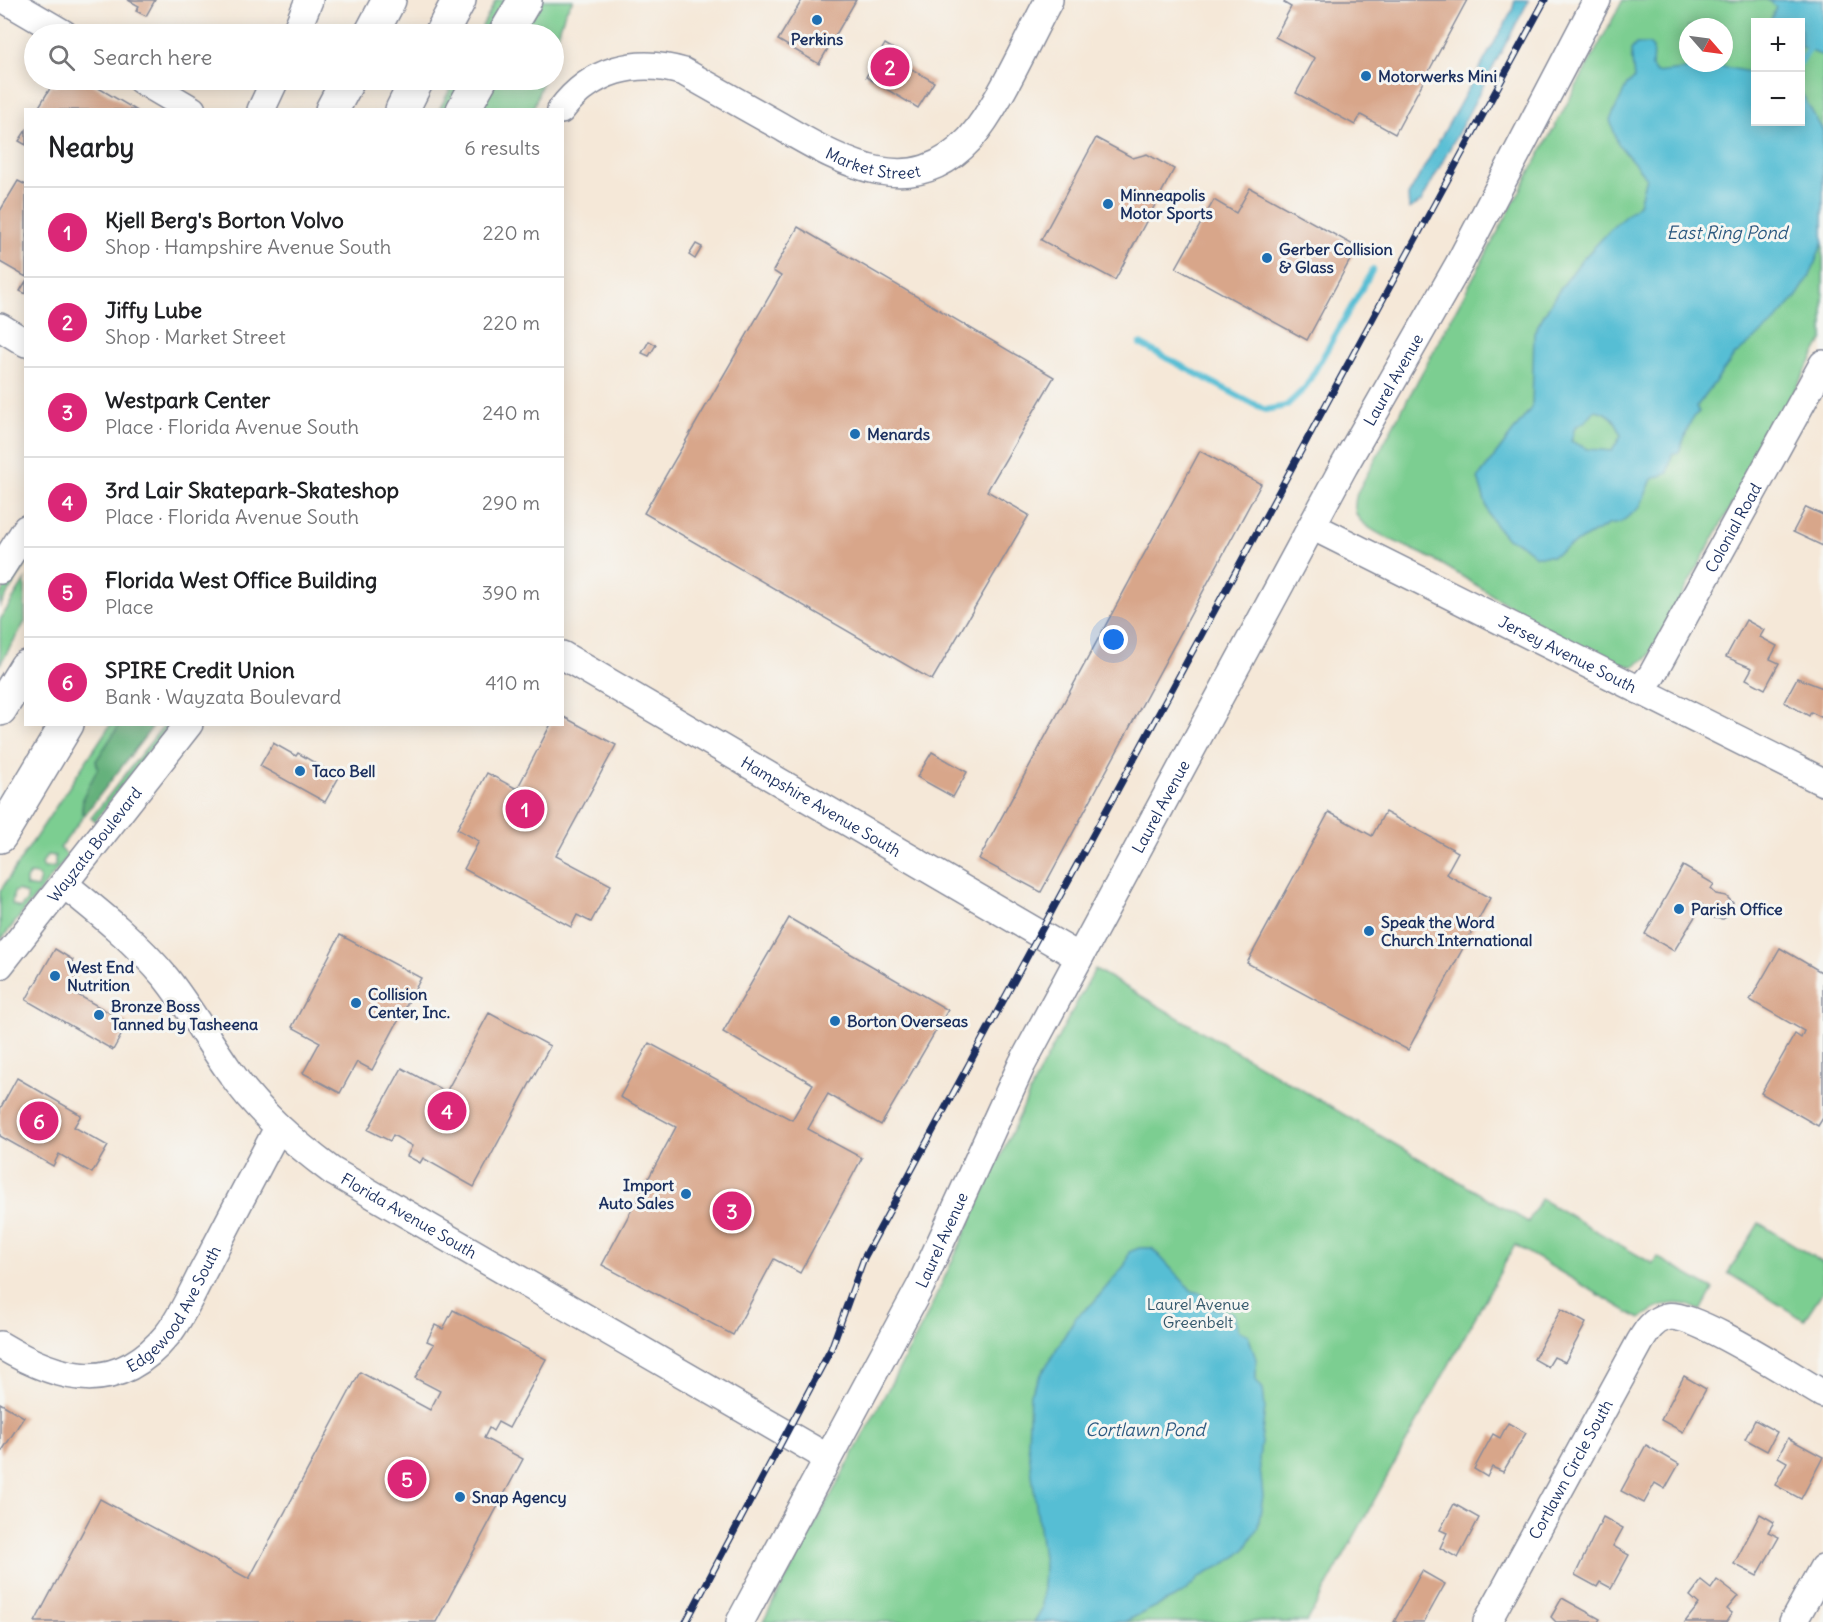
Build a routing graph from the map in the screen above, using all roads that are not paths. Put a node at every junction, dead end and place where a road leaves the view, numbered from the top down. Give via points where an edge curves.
1 (6, 0) edge
2 (309, 0) edge
3 (389, 0) edge
4 (459, 0) edge
5 (525, 0) edge
6 (1049, 0) edge
7 (1597, 0) edge
8 (47, 24) edge
9 (299, 24) edge
10 (376, 24) edge
11 (446, 24) edge
12 (511, 24) edge
13 (158, 90) edge
14 (270, 90) edge
15 (343, 90) edge
16 (412, 90) edge
17 (474, 90) edge
18 (189, 108) edge
19 (262, 108) edge
20 (333, 108) edge
21 (403, 108) edge
22 (464, 108) edge
23 (562, 108) edge
24 (0, 327) edge
25 (24, 341) edge
26 (1823, 364) edge
27 (1813, 405) edge
28 (1312, 526) junction
29 (24, 532) edge
30 (0, 570) edge
31 (564, 656) edge
32 (24, 670) edge
33 (1639, 690) junction
34 (0, 709) edge
35 (66, 726) edge
36 (187, 726) edge
37 (1823, 782) edge
38 (0, 836) edge
39 (65, 885) junction
40 (1079, 957) junction
41 (0, 965) edge
42 (278, 1128) junction
43 (0, 1345) edge
44 (1823, 1394) edge
45 (828, 1458) junction
46 (1823, 1568) edge
47 (740, 1622) edge
48 (1487, 1622) edge
49 (1793, 1622) edge

1 - 8 street
2 - 9 street
3 - 10 highway
4 - 11 highway
5 - 12 highway
6 - 23 street, Market Street via 988,113 970,138 949,156 921,169 868,170 852,165 684,72 656,66 628,66 587,83
7 - 28 street, Laurel Avenue via 1459,264
13 - 18 street
14 - 19 street
15 - 20 highway
16 - 21 highway
17 - 22 highway
24 - 25 street
26 - 27 street, Colonial Road
27 - 33 street, Colonial Road via 1652,675
28 - 33 street, Jersey Avenue South
28 - 40 street, Laurel Avenue
29 - 30 street
31 - 40 street, Hampshire Avenue South
32 - 34 highway
33 - 37 street, Jersey Avenue South
35 - 38 highway
36 - 39 street, Wayzata Boulevard
39 - 41 street, Wayzata Boulevard
39 - 42 street, Florida Avenue South via 122,933 165,977 228,1070
40 - 45 street, Laurel Avenue via 989,1133 921,1285
42 - 43 street, Edgewood Ave South via 173,1326 143,1358 100,1375 69,1376 42,1369
42 - 45 street, Florida Avenue South via 332,1171
44 - 48 street, Cortlawn Circle South via 1700,1323 1676,1316 1659,1320 1640,1342
45 - 47 street, Laurel Avenue
46 - 49 street

